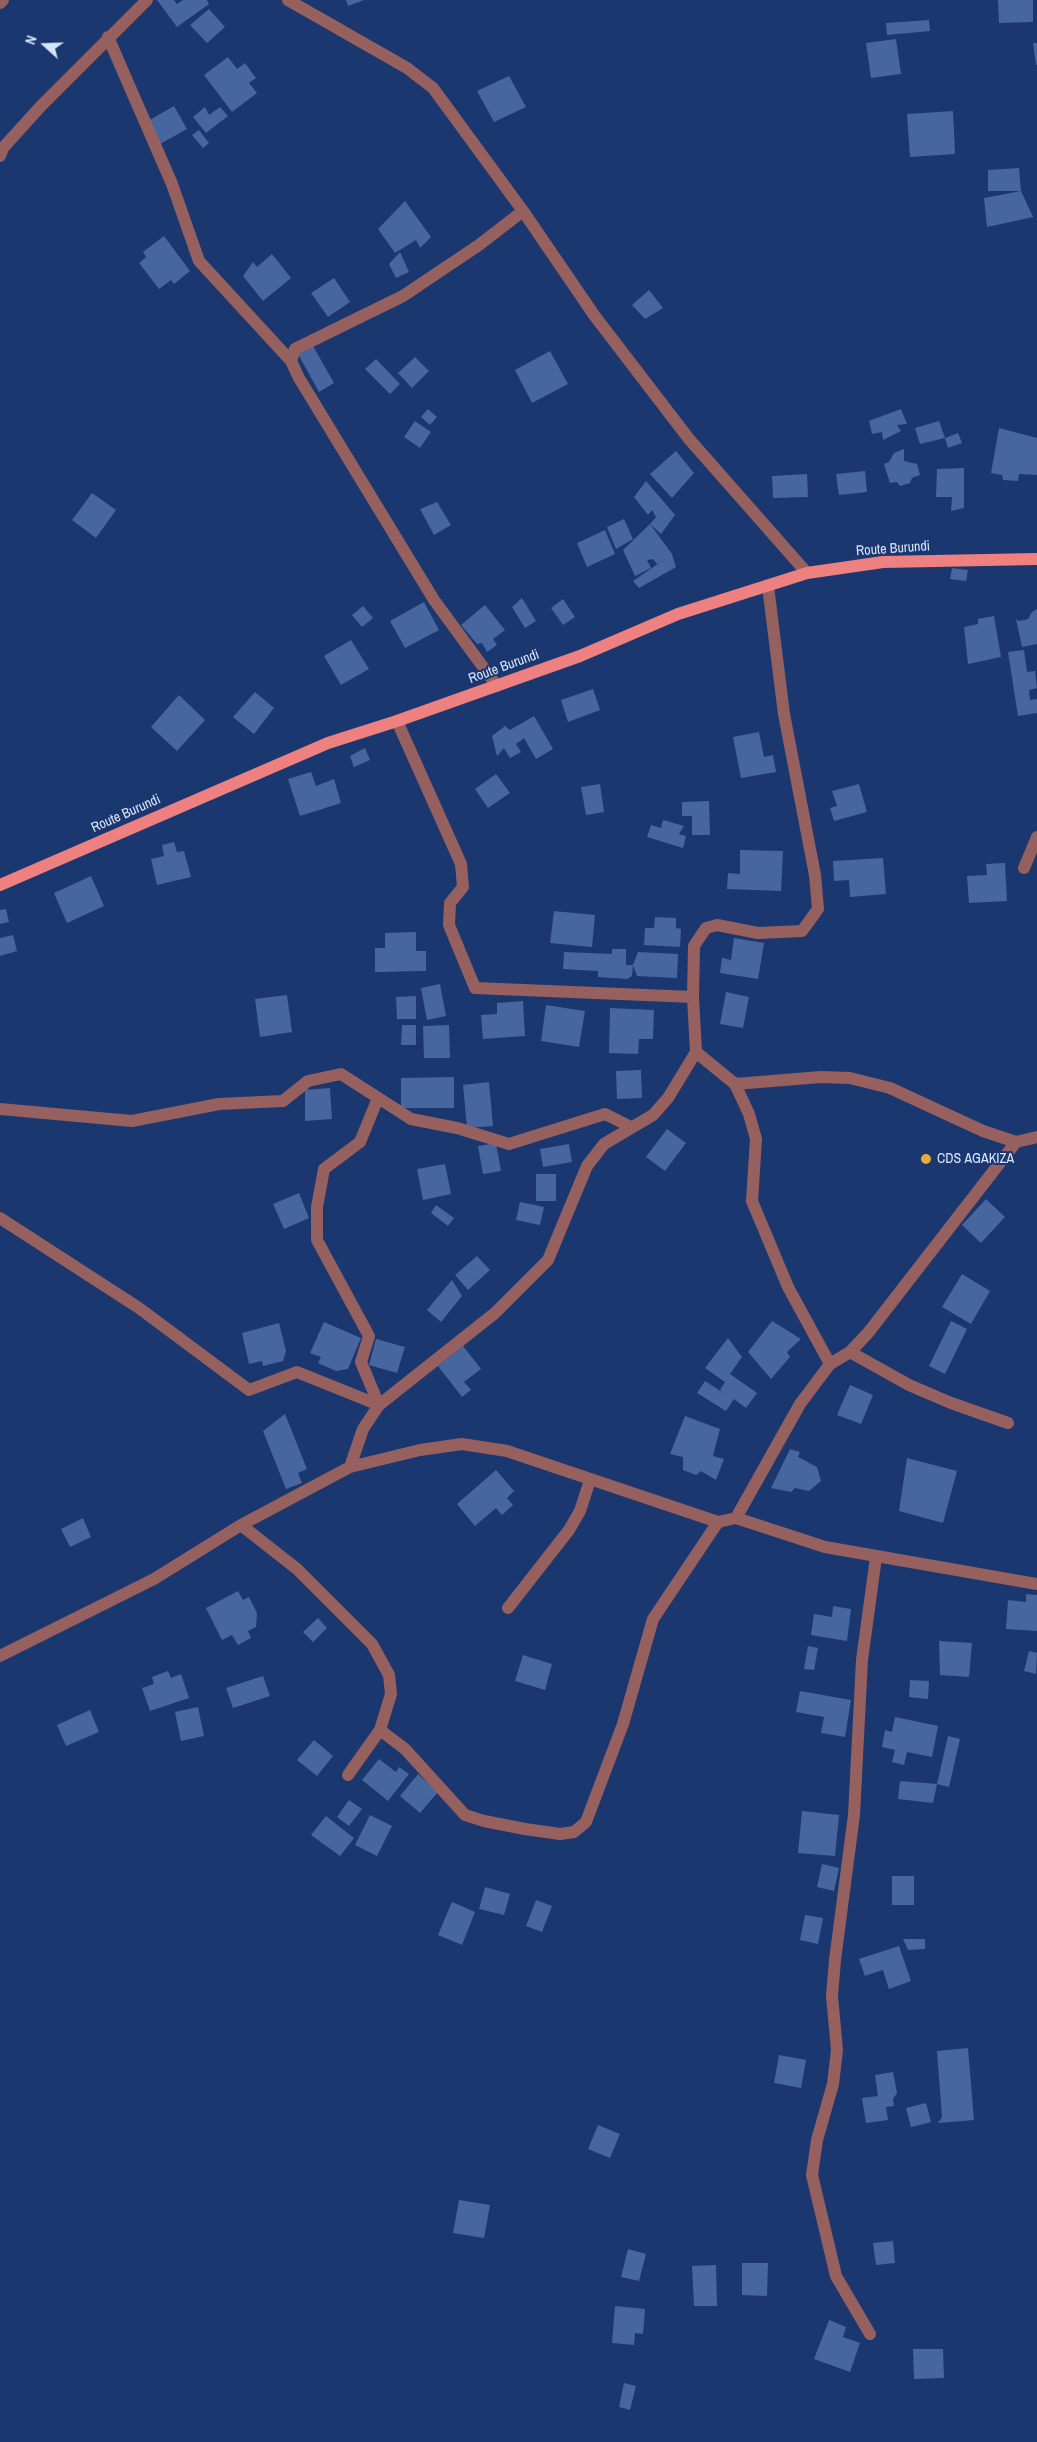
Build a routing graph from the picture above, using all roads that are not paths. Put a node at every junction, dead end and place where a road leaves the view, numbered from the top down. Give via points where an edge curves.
1 (3, 0) edge
2 (147, 0) edge
3 (288, 0) edge
4 (0, 3) edge
5 (108, 37) junction
6 (0, 156) edge
7 (523, 211) junction
8 (291, 361) junction
9 (1037, 559) edge
10 (807, 573) junction
11 (768, 586) junction
12 (497, 686) junction
13 (397, 721) junction
14 (1037, 837) edge
15 (1024, 868) dead end
16 (0, 885) edge
17 (693, 998) junction
18 (696, 1052) junction
19 (735, 1084) junction
20 (378, 1098) junction
21 (0, 1108) edge
22 (631, 1128) junction
23 (1037, 1136) edge
24 (1016, 1142) junction
25 (0, 1218) edge
26 (850, 1352) junction
27 (830, 1364) junction
28 (379, 1404) junction
29 (1008, 1423) dead end
30 (350, 1467) junction
31 (590, 1480) junction
32 (736, 1518) junction
33 (718, 1522) junction
34 (241, 1525) junction
35 (876, 1557) junction
36 (1037, 1584) edge
37 (508, 1608) dead end
38 (0, 1656) edge
39 (380, 1730) junction
40 (348, 1775) dead end
41 (870, 2334) dead end

1 - 4 street
2 - 5 street
3 - 7 street via 407,68 433,88
5 - 6 street via 41,106 3,148
5 - 8 street via 172,184 199,261
7 - 8 street via 480,245 403,296 295,349
7 - 10 street via 594,315 689,439
8 - 12 street via 434,600
9 - 10 main road, Route Burundi via 883,562
10 - 11 main road, Route Burundi
11 - 12 main road, Route Burundi via 678,614 580,656
11 - 17 street via 784,714 815,875 818,909 802,931 758,933 717,925 706,928 694,946
12 - 13 main road, Route Burundi
13 - 16 main road, Route Burundi via 328,743
13 - 17 street via 461,864 463,887 450,903 449,925 475,988
14 - 15 street
17 - 18 street
18 - 19 street
18 - 22 street via 668,1098 653,1114
19 - 24 street via 850,1078 890,1088 983,1131
19 - 27 street via 756,1139 752,1201 788,1287
20 - 21 street via 341,1074 308,1081 283,1101 219,1104 132,1121
20 - 22 street via 411,1119 457,1128 509,1144 605,1114
20 - 28 street via 360,1142 324,1169 317,1207 317,1240 369,1336 361,1362
22 - 28 street via 604,1144 587,1166 548,1260 495,1313
23 - 24 street
24 - 26 street
25 - 28 street via 140,1308 249,1390 297,1372
26 - 27 street
26 - 29 street via 910,1386
27 - 32 street via 800,1404
28 - 30 street via 363,1429
30 - 31 street via 420,1450 462,1444 507,1451
30 - 34 street
31 - 33 street
31 - 37 street via 580,1511 569,1530
32 - 33 street
32 - 35 street via 826,1547
33 - 39 street via 653,1619 623,1724 586,1822 574,1832 560,1834 525,1829 465,1815 405,1749
34 - 38 street via 154,1579
34 - 39 street via 297,1569 372,1644 389,1675 390,1694
35 - 36 street
35 - 41 street via 862,1660 854,1815 832,1996 837,2050 833,2084 816,2140 812,2174 836,2276
39 - 40 street

